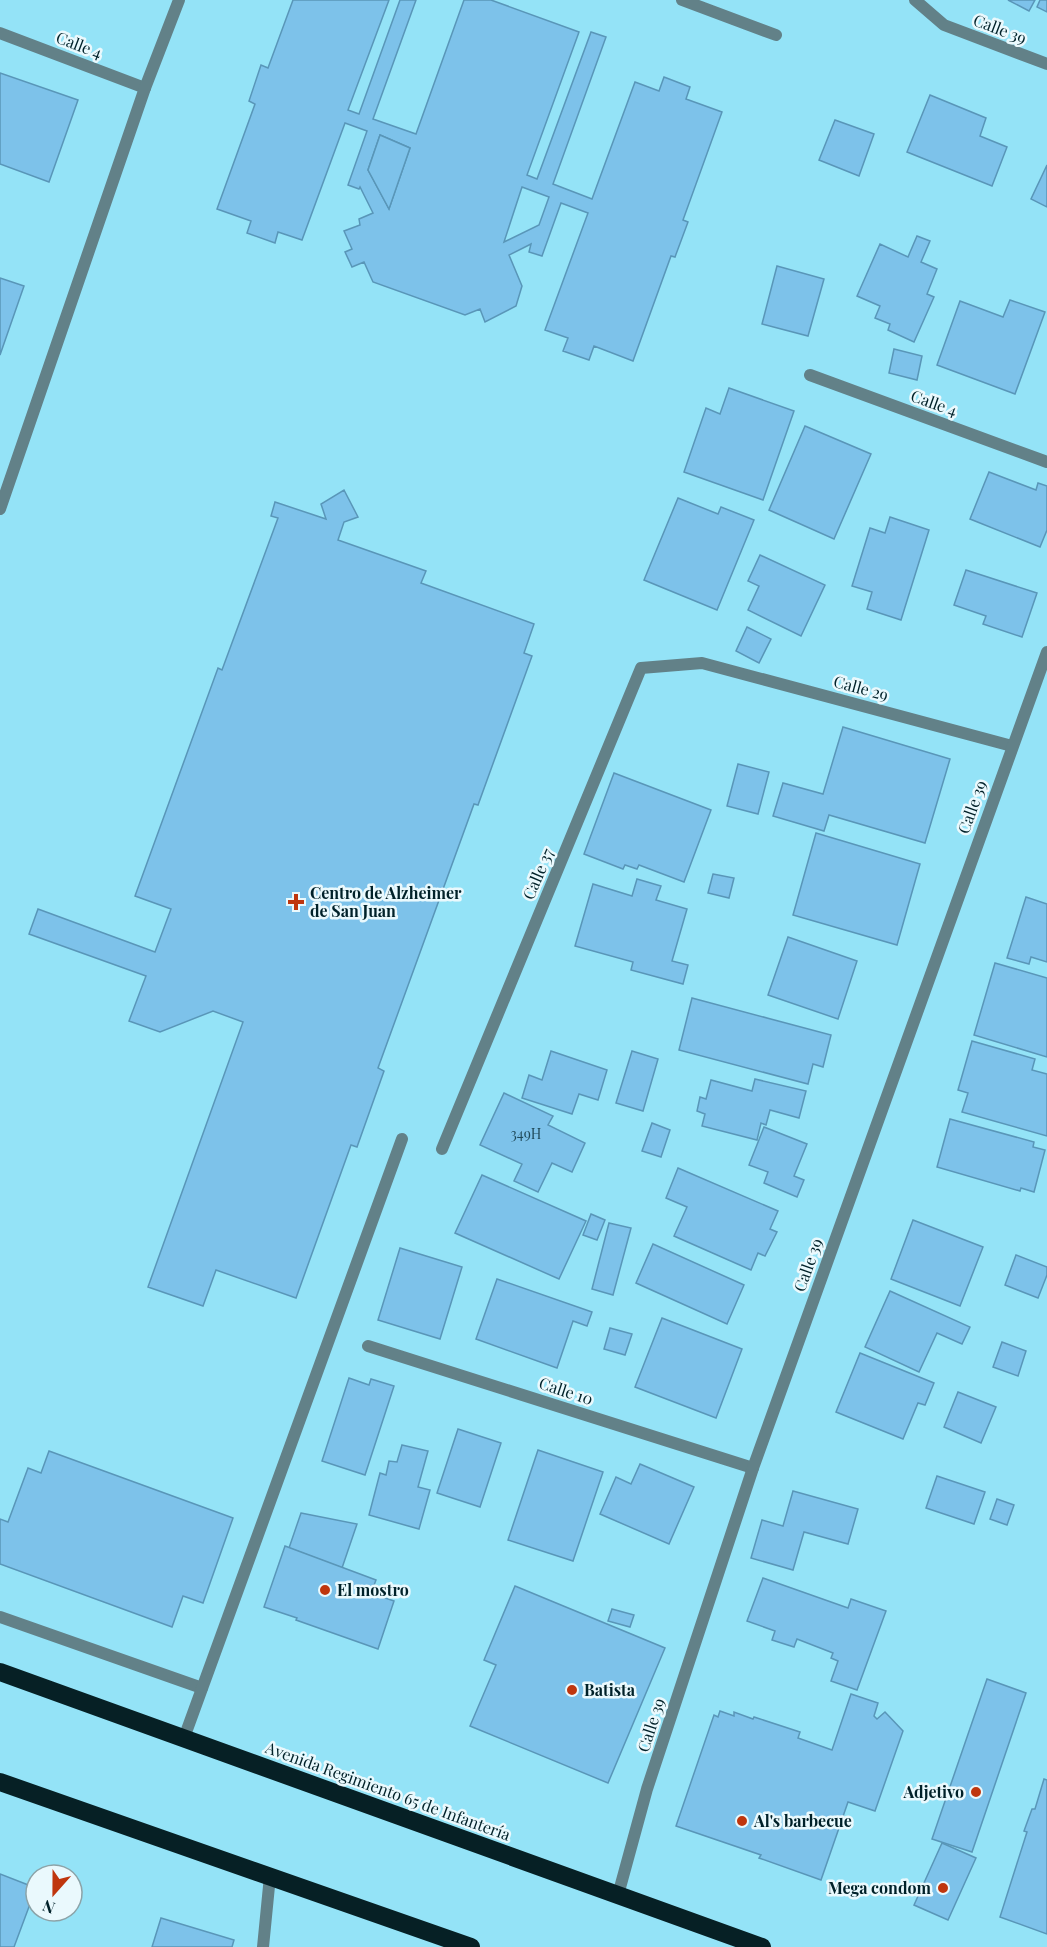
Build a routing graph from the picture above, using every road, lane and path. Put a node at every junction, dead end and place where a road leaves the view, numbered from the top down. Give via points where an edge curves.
1 (179, 0) edge
2 (682, 0) edge
3 (915, 0) edge
4 (0, 33) edge
5 (776, 35) dead end
6 (1047, 64) edge
7 (145, 88) junction
8 (810, 375) dead end
9 (1047, 462) edge
10 (0, 509) edge
11 (1047, 652) edge
12 (702, 663) joint
13 (1012, 746) junction
14 (402, 1139) dead end
15 (442, 1149) dead end
16 (368, 1346) dead end
17 (753, 1468) junction
18 (0, 1617) edge
19 (0, 1672) edge
20 (202, 1688) junction
21 (184, 1738) junction
22 (0, 1782) edge
23 (270, 1876) junction
24 (618, 1895) junction
25 (263, 1947) edge
26 (471, 1947) edge
27 (762, 1947) edge

1 - 7 street
2 - 5 street
3 - 6 street, Calle 39 via 944,25
4 - 7 street, Calle 4
7 - 10 street
8 - 9 street, Calle 4
11 - 13 street, Calle 39
12 - 13 street, Calle 29
12 - 15 street, Calle 37 via 641,668
13 - 17 street, Calle 39
14 - 20 street
16 - 17 street, Calle 10
17 - 24 street, Calle 39 via 647,1789
18 - 20 street
19 - 21 highway, Avenida Regimiento 65 de Infantería
20 - 21 street
21 - 24 highway, Avenida Regimiento 65 de Infantería
22 - 23 highway
23 - 25 street
23 - 26 highway
24 - 27 highway, Avenida Regimiento 65 de Infantería

